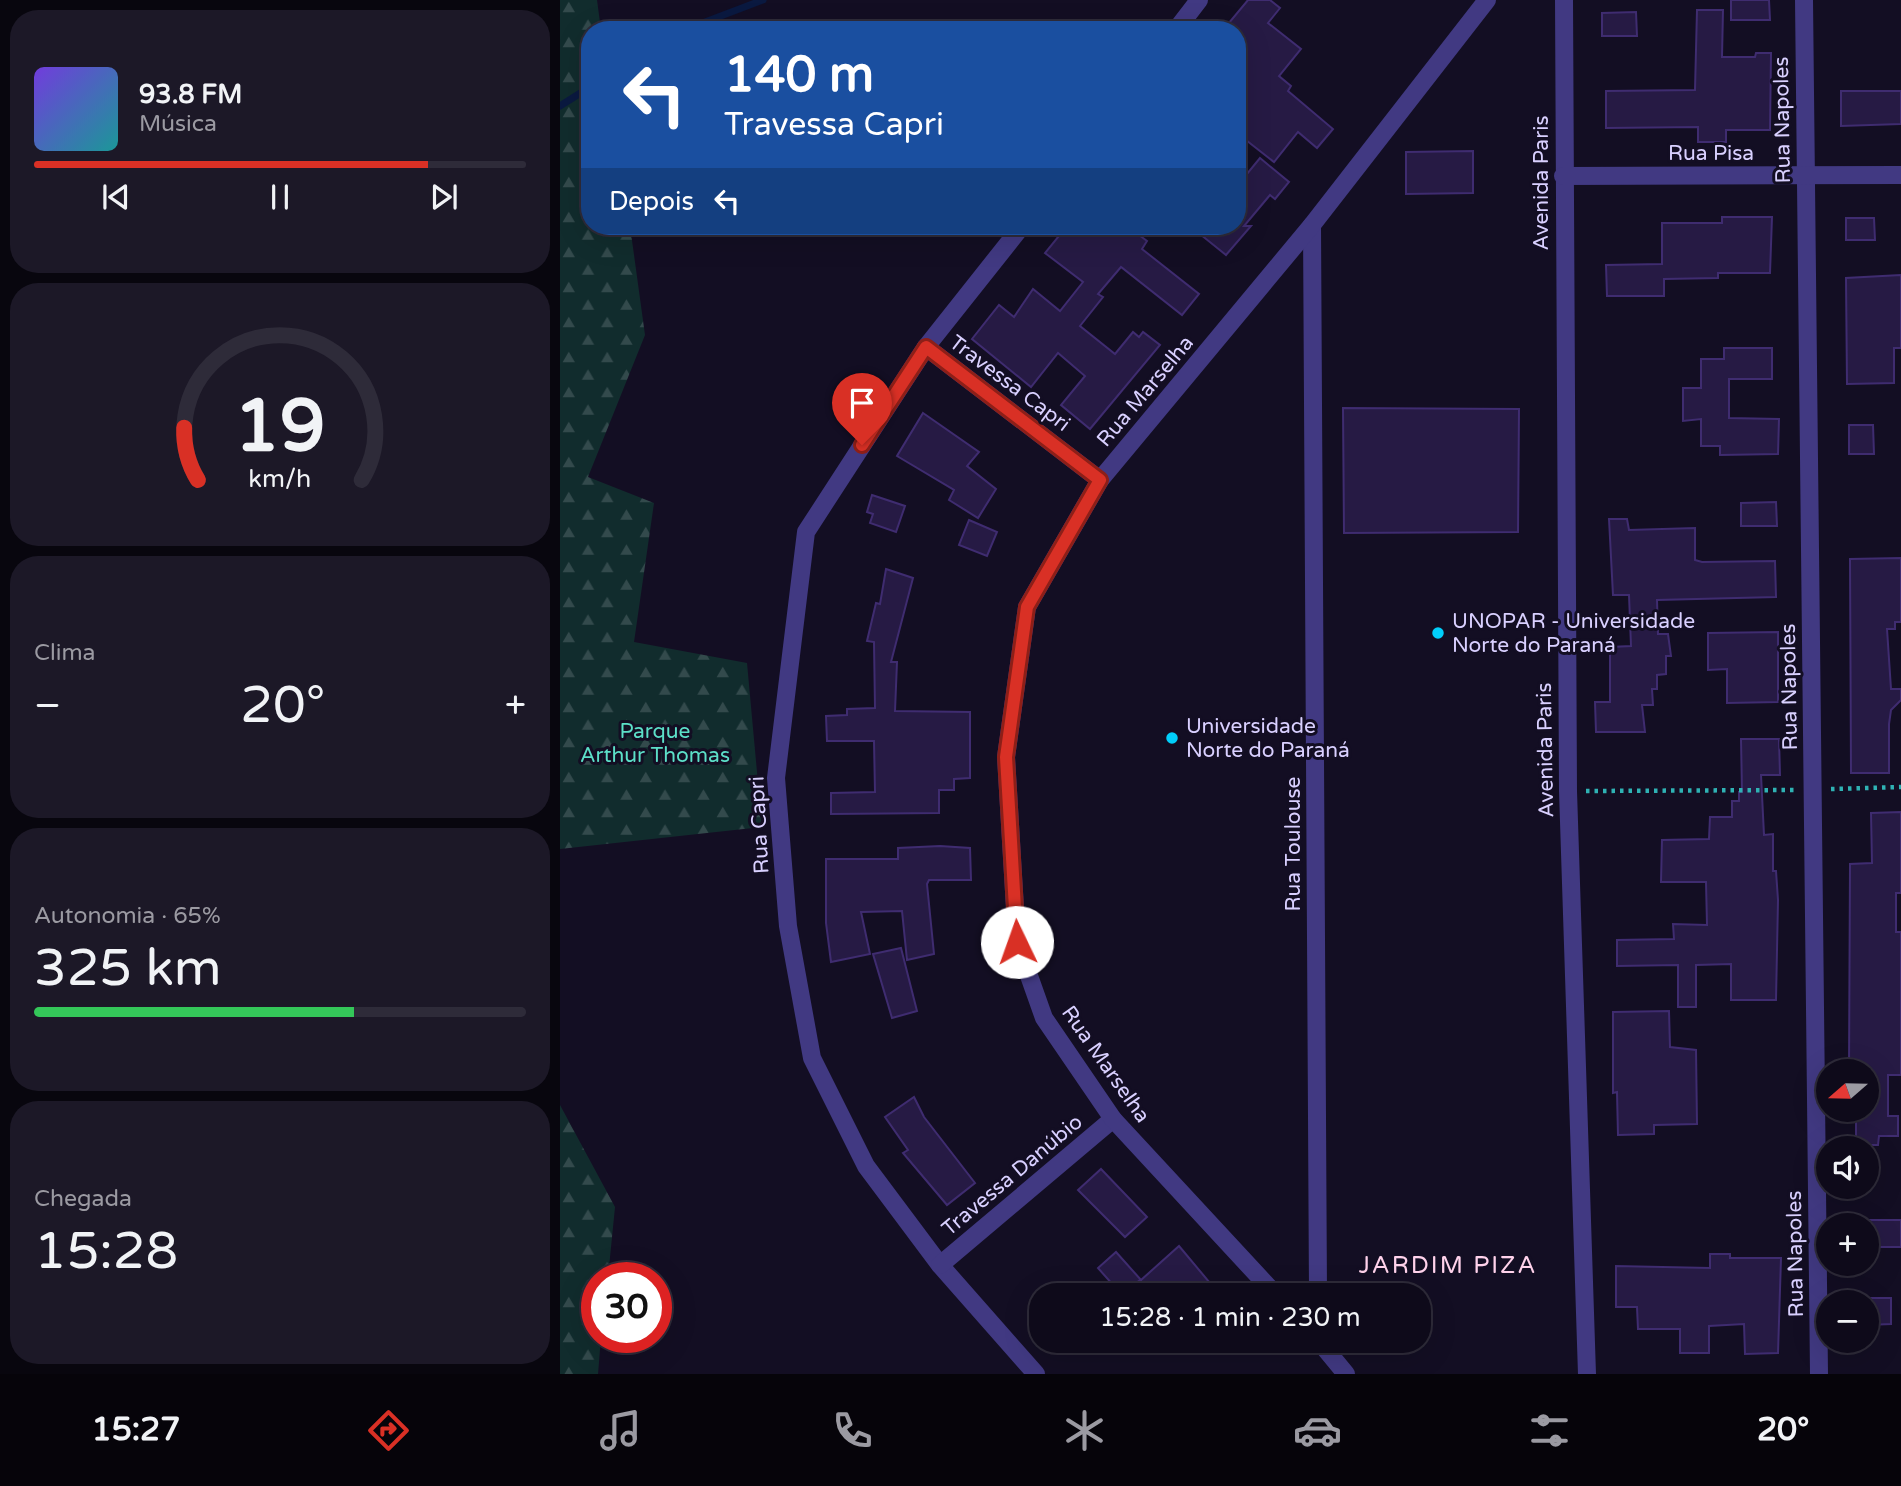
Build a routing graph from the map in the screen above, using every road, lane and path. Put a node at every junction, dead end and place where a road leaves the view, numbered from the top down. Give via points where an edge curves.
1 (1199, 0) edge
2 (1487, 0) edge
3 (1564, 0) edge
4 (1804, 0) edge
5 (1183, 21) edge
6 (1901, 175) edge
7 (1563, 176) junction
8 (1805, 176) junction
9 (1312, 225) junction
10 (1014, 235) edge
11 (926, 347) junction
12 (1100, 480) junction
13 (1901, 787) edge
14 (1812, 789) junction
15 (1567, 791) junction
16 (1113, 1119) junction
17 (940, 1265) junction
18 (1265, 1283) edge
19 (1318, 1283) edge
20 (1328, 1353) edge
21 (1036, 1374) edge
22 (1346, 1374) edge
23 (1587, 1374) edge
24 (1819, 1374) edge

1 - 5 street
2 - 9 street, Rua Marselha
3 - 7 street, Avenida Paris
4 - 8 street, Rua Napoles
6 - 8 street, Rua Pisa
7 - 8 street, Rua Pisa
7 - 15 street, Avenida Paris
8 - 14 street, Rua Napoles
9 - 12 street, Rua Marselha
9 - 19 street, Rua Toulouse
10 - 11 street, Rua Capri
11 - 12 street, Travessa Capri
11 - 17 street, Rua Capri via 806,532 776,778 788,926 812,1058 866,1166
12 - 16 street, Rua Marselha via 1027,607 1006,757 1017,942 1044,1018
13 - 14 path
14 - 15 path
14 - 24 street, Rua Napoles
15 - 23 street, Avenida Paris
16 - 17 street, Travessa Danúbio
16 - 18 street, Rua Marselha
17 - 21 street, Rua Capri
20 - 22 street

